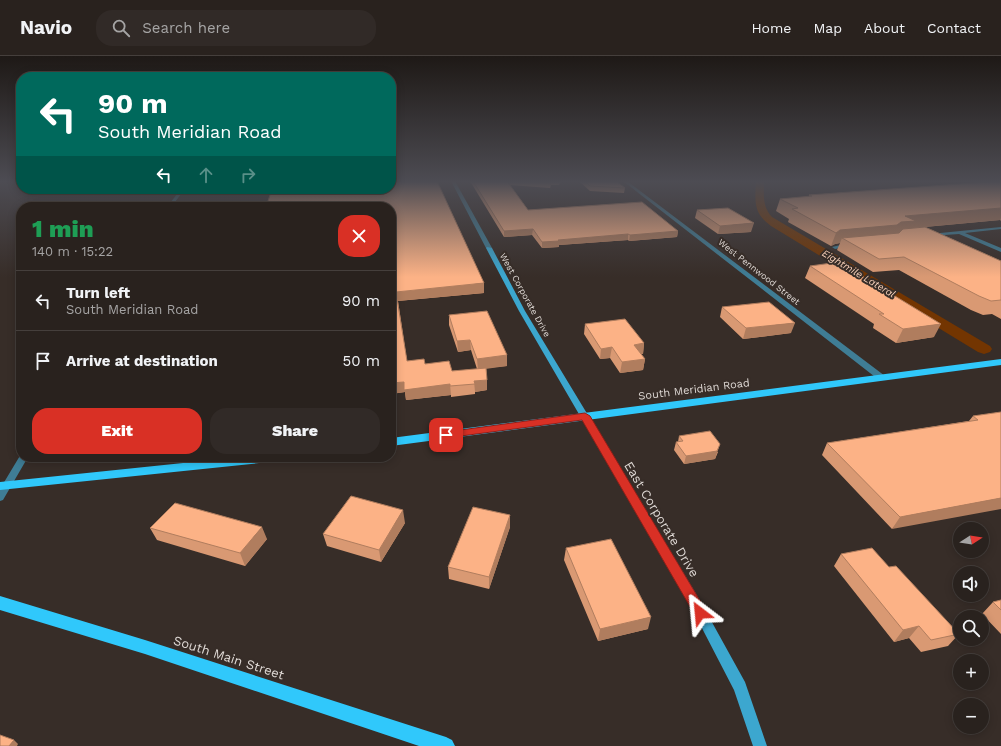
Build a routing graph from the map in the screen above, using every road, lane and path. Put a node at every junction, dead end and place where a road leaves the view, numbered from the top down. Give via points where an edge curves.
1 (470, 213) edge
2 (667, 213) edge
3 (1001, 228) edge
4 (960, 232) junction
5 (926, 235) edge
6 (857, 245) edge
7 (835, 247) edge
8 (1001, 250) edge
9 (1001, 362) edge
10 (882, 378) junction
11 (585, 416) junction
12 (396, 441) edge
13 (20, 462) edge
14 (231, 462) edge
15 (3, 486) edge
16 (0, 497) edge
17 (0, 603) edge
18 (446, 746) edge
19 (760, 746) edge

1 - 11 street, West Corporate Drive via 522,311
2 - 10 street, West Pennwood Street
3 - 4 street
4 - 5 street
4 - 8 street
6 - 7 street
9 - 10 main road, South Meridian Road
10 - 11 main road, South Meridian Road
11 - 12 main road, South Meridian Road
11 - 19 street, East Corporate Drive via 694,601 736,681
13 - 15 street
14 - 15 main road
15 - 16 street
17 - 18 main road, South Main Street

